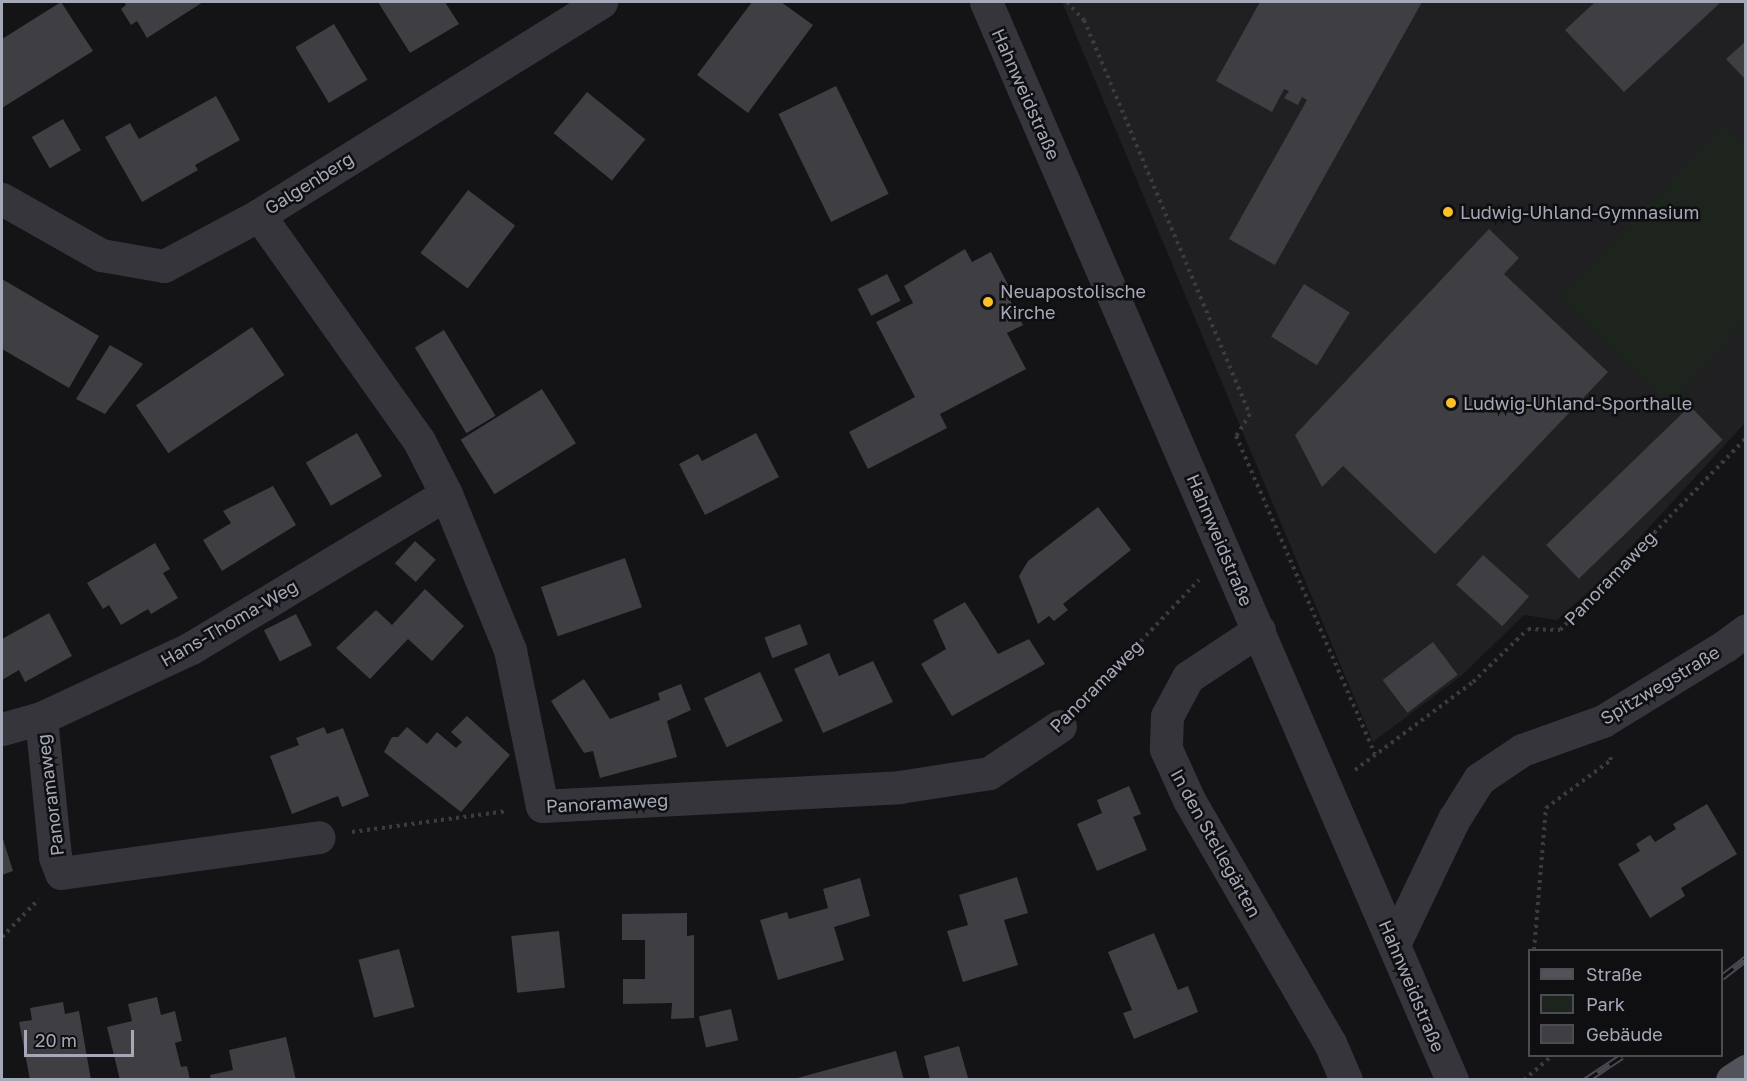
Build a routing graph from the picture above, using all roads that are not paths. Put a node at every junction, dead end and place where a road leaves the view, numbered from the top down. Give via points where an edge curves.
1 (602, 2) edge
2 (986, 2) edge
3 (2, 200) edge
4 (259, 215) junction
5 (446, 494) junction
6 (1259, 630) junction
7 (1746, 630) edge
8 (41, 718) junction
9 (1060, 726) road end
10 (2, 729) edge
11 (319, 837) road end
12 (1394, 944) junction
13 (1447, 1068) edge
14 (1746, 1071) edge
15 (1346, 1080) edge
16 (1732, 1080) edge

1 - 4 street, Galgenberg
2 - 6 street, Hahnweidstraße
3 - 4 street, Galgenberg via 101,255 164,266
4 - 5 street via 419,441
5 - 8 street, Hans-Thoma-Weg via 191,648
5 - 9 street, Panoramaweg via 510,650 542,806 899,787 989,772
6 - 12 street, Hahnweidstraße
6 - 15 street, In den Stellegärten via 1188,677 1167,716 1166,749 1189,800 1330,1043
7 - 12 street, Spitzwegstraße via 1604,721 1522,750 1479,779 1454,819
8 - 10 street, Hans-Thoma-Weg
8 - 11 street, Panoramaweg via 61,873
12 - 13 street, Hahnweidstraße
14 - 16 main road

